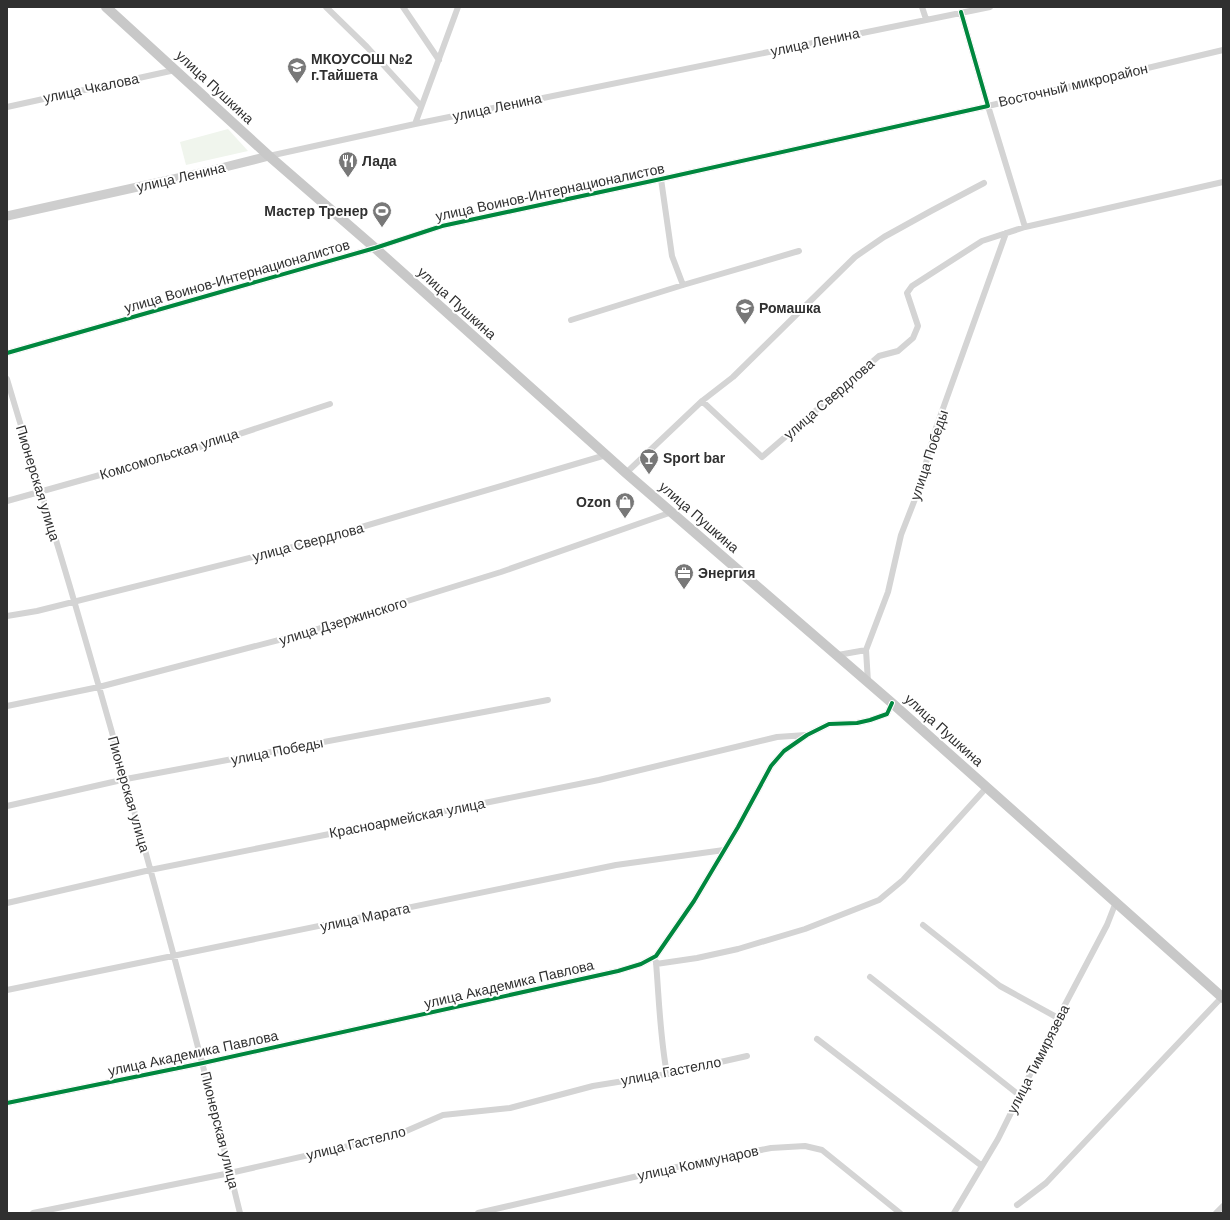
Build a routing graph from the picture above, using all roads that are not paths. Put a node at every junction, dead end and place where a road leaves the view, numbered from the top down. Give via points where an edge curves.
1 (106, 7) edge
2 (326, 7) edge
3 (403, 7) edge
4 (458, 7) edge
5 (922, 7) edge
6 (990, 7) edge
7 (961, 12) junction
8 (926, 19) junction
9 (1223, 50) edge
10 (439, 60) junction
11 (176, 70) junction
12 (7, 106) edge
13 (421, 106) junction
14 (988, 106) junction
15 (415, 124) junction
16 (269, 156) junction
17 (660, 179) junction
18 (1223, 182) edge
19 (984, 183) dead end
20 (7, 216) edge
21 (1025, 227) junction
22 (1006, 233) junction
23 (375, 248) junction
24 (799, 251) dead end
25 (683, 285) junction
26 (571, 320) dead end
27 (7, 354) edge
28 (7, 378) edge
29 (702, 401) junction
30 (330, 404) dead end
31 (606, 455) junction
32 (626, 473) junction
33 (41, 492) junction
34 (7, 501) edge
35 (672, 512) junction
36 (74, 601) junction
37 (7, 616) edge
38 (866, 650) junction
39 (838, 655) junction
40 (868, 682) junction
41 (99, 687) junction
42 (548, 700) dead end
43 (892, 703) junction
44 (7, 706) edge
45 (808, 735) junction
46 (126, 780) junction
47 (987, 787) junction
48 (7, 806) edge
49 (724, 850) junction
50 (150, 870) junction
51 (1116, 902) junction
52 (7, 903) edge
53 (923, 925) dead end
54 (174, 956) junction
55 (656, 956) junction
56 (656, 964) junction
57 (870, 976) dead end
58 (7, 990) edge
59 (1223, 998) edge
60 (1058, 1018) junction
61 (817, 1039) dead end
62 (747, 1056) dead end
63 (203, 1063) junction
64 (666, 1074) junction
65 (1019, 1095) junction
66 (7, 1103) edge
67 (982, 1166) junction
68 (230, 1173) junction
69 (1017, 1205) dead end
70 (1223, 1206) edge
71 (33, 1213) edge
72 (240, 1213) edge
73 (478, 1213) edge
74 (900, 1213) edge
75 (954, 1213) edge
76 (1216, 1213) edge

1 - 11 main road, улица Пушкина
2 - 13 street
3 - 10 street
4 - 10 street
5 - 8 street
6 - 7 street, улица Ленина
7 - 8 street, улица Ленина
7 - 14 street
8 - 15 street, улица Ленина
9 - 14 street, Восточный микрорайон
10 - 13 street
11 - 12 street, улица Чкалова
11 - 16 main road, улица Пушкина
13 - 15 street
14 - 17 street, улица Воинов-Интернационалистов
14 - 21 street, Восточный микрорайон
15 - 16 street, улица Ленина
16 - 20 main road, улица Ленина
16 - 23 main road, улица Пушкина
17 - 23 street, улица Воинов-Интернационалистов via 442,226
17 - 25 street via 672,256
18 - 21 street
19 - 29 street via 884,237 855,257 733,377
21 - 22 street, улица Свердлова
22 - 29 street, улица Свердлова via 982,241 912,286 907,293 918,326 913,338 898,351 879,356 762,457
22 - 38 street, улица Победы via 936,428 917,494 901,535 888,592
23 - 27 street, улица Воинов-Интернационалистов
23 - 31 main road, улица Пушкина
24 - 25 street
25 - 26 street
28 - 33 street, Пионерская улица
29 - 32 street
30 - 33 street, Комсомольская улица via 200,447
31 - 32 main road, улица Пушкина
31 - 36 street, улица Свердлова via 297,546
32 - 35 main road, улица Пушкина
33 - 34 street, Комсомольская улица
33 - 36 street, Пионерская улица
35 - 39 main road, улица Пушкина
35 - 41 street, улица Дзержинского via 501,572 298,635
36 - 37 street, улица Свердлова
36 - 41 street, Пионерская улица
38 - 39 street
38 - 40 street
39 - 40 main road, улица Пушкина
40 - 43 main road, улица Пушкина
41 - 44 street, улица Дзержинского
41 - 46 street, Пионерская улица
42 - 46 street, улица Победы
43 - 45 street, улица Академика Павлова via 887,714 858,723 829,724
43 - 47 main road, улица Пушкина
45 - 49 street, улица Академика Павлова via 784,751 771,766
45 - 50 street, Красноармейская улица via 777,737 599,780
46 - 48 street, улица Победы
46 - 50 street, Пионерская улица
47 - 51 main road, улица Пушкина
47 - 56 street via 903,880 879,900 805,929 738,949
49 - 54 street, улица Марата via 616,865
49 - 55 street, улица Академика Павлова via 694,901
50 - 52 street, Красноармейская улица
50 - 54 street, Пионерская улица
51 - 59 main road, улица Пушкина
51 - 60 street, улица Тимирязева via 1107,925
53 - 60 street via 1000,986
54 - 58 street, улица Марата
54 - 63 street, Пионерская улица
55 - 56 street
55 - 63 street, улица Академика Павлова via 618,971
56 - 64 street
57 - 65 street
59 - 69 street via 1046,1183
60 - 65 street, улица Тимирязева
61 - 67 street
62 - 64 street, улица Гастелло
63 - 66 street, улица Академика Павлова
63 - 68 street, Пионерская улица
64 - 68 street, улица Гастелло via 593,1086 510,1108 443,1115 396,1135
65 - 67 street, улица Тимирязева
67 - 75 street, улица Тимирязева
68 - 71 street, улица Гастелло
68 - 72 street, Пионерская улица
70 - 76 street
73 - 74 street, улица Коммунаров via 694,1163 772,1148 805,1146 822,1150

